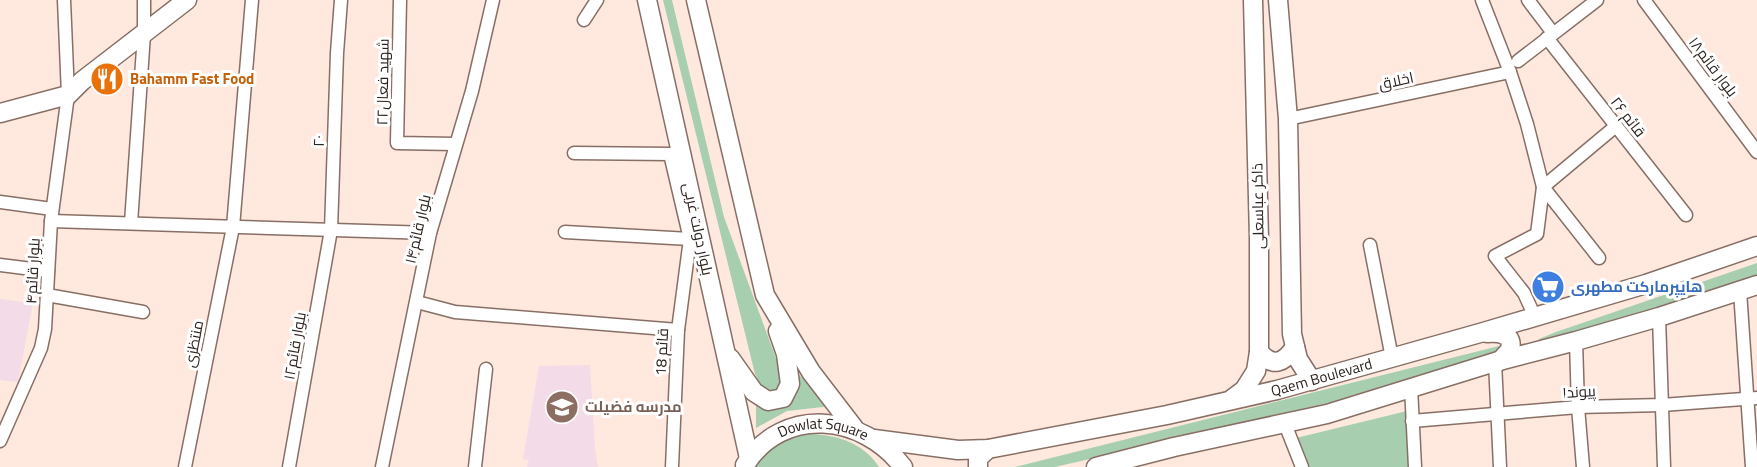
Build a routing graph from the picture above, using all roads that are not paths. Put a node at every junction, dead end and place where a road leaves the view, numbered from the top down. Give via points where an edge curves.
1 (64, 0) edge
2 (144, 0) edge
3 (187, 0) edge
4 (252, 0) edge
5 (341, 0) edge
6 (400, 0) edge
7 (493, 0) edge
8 (597, 0) edge
9 (647, 0) edge
10 (696, 0) edge
11 (1253, 0) edge
12 (1278, 0) edge
13 (1482, 0) edge
14 (1528, 0) edge
15 (1597, 0) edge
16 (1644, 0) edge
17 (584, 20) dead end
18 (144, 34) junction
19 (1550, 36) junction
20 (1518, 62) dead end
21 (1510, 72) junction
22 (68, 95) junction
23 (0, 113) edge
24 (1288, 119) junction
25 (1616, 126) junction
26 (455, 144) junction
27 (1757, 152) edge
28 (574, 153) dead end
29 (1543, 187) junction
30 (0, 202) edge
31 (1686, 214) dead end
32 (52, 215) junction
33 (131, 223) junction
34 (232, 227) junction
35 (331, 230) junction
36 (565, 232) dead end
37 (430, 233) junction
38 (690, 239) junction
39 (1370, 245) dead end
40 (1757, 246) edge
41 (1599, 258) dead end
42 (0, 265) edge
43 (48, 271) junction
44 (1748, 288) edge
45 (47, 295) junction
46 (765, 295) junction
47 (417, 302) junction
48 (143, 312) dead end
49 (1659, 317) junction
50 (1533, 318) junction
51 (678, 330) junction
52 (1480, 333) junction
53 (1576, 341) junction
54 (1295, 347) junction
55 (724, 349) junction
56 (1539, 351) junction
57 (1259, 352) junction
58 (1392, 358) junction
59 (1497, 362) junction
60 (486, 369) dead end
61 (1312, 381) junction
62 (1411, 387) junction
63 (1753, 398) edge
64 (1229, 401) junction
65 (1662, 405) junction
66 (1578, 407) junction
67 (6, 411) edge
68 (1497, 413) junction
69 (1412, 422) junction
70 (1285, 424) junction
71 (854, 428) junction
72 (874, 439) junction
73 (0, 441) edge
74 (988, 449) junction
75 (1151, 460) edge
76 (746, 462) edge
77 (185, 467) edge
78 (289, 467) edge
79 (382, 467) edge
80 (475, 467) edge
81 (672, 467) edge
82 (903, 467) edge
83 (978, 467) edge
84 (1096, 467) edge
85 (1302, 467) edge
86 (1415, 467) edge
87 (1500, 467) edge
88 (1582, 467) edge
89 (1664, 467) edge
90 (1752, 467) edge

1 - 22 street, بلوار قائم۴
2 - 18 street
3 - 18 main road
4 - 34 street, منتظزی
5 - 35 street, ۲۰
6 - 26 street, شهید فعال۲۲ via 397,143
7 - 26 street, بلوار قائم۱۴
8 - 17 street
9 - 55 main road, بلوار دولت غربی
10 - 46 main road
11 - 57 main road, ذاکر عباسعلی
12 - 24 main road
13 - 21 street
14 - 19 street, قائم ۲۶
15 - 19 street
16 - 27 street, بلوار قائم۱۸
18 - 22 main road
18 - 33 street
19 - 20 street
19 - 25 street, قائم ۲۶
21 - 24 street, اخلاق
21 - 29 street
22 - 23 main road
22 - 32 street, بلوار قائم۴
24 - 54 main road
25 - 29 street
25 - 31 street, قائم ۲۶
26 - 37 street, بلوار قائم۱۴
28 - 38 street via 670,154
29 - 41 street
29 - 50 street via 1537,234 1495,256 1524,293
30 - 32 street
32 - 33 street
32 - 43 street, بلوار قائم۴
33 - 34 street
34 - 35 street
34 - 77 street, منتظزی
35 - 37 street
35 - 78 street, بلوار قائم۱۲
36 - 38 street
37 - 47 street, بلوار قائم۱۴
38 - 51 street, 18 قائم
39 - 58 street
40 - 50 main road, Qaem Boulevard
42 - 43 street
43 - 45 street, بلوار قائم۴
44 - 49 main road
44 - 63 street
45 - 48 street
45 - 67 street, بلوار قائم۴ via 41,348
46 - 55 main road via 786,354 790,384 783,398 768,401 754,392
46 - 71 main road via 811,372
47 - 51 street via 455,312
47 - 79 street, بلوار قائم۱۴
49 - 53 main road
49 - 65 street
50 - 52 main road, Qaem Boulevard
50 - 56 main road via 1522,330 1521,338 1527,348
51 - 81 street, 18 قائم
52 - 58 main road, Qaem Boulevard
52 - 59 main road via 1500,332 1508,337 1510,351
53 - 56 main road
53 - 66 street
54 - 57 main road via 1282,360 1273,362
54 - 61 main road
55 - 76 main road, بلوار دولت غربی
56 - 59 main road
57 - 64 main road, ذاکر عباسعلی via 1256,371 1244,390
58 - 61 main road, Qaem Boulevard
59 - 62 main road
59 - 68 street
60 - 80 street
61 - 64 main road, Qaem Boulevard
62 - 69 street
62 - 70 main road
63 - 65 street, پیوند۱
63 - 90 street
64 - 74 main road, Qaem Boulevard
65 - 66 street, پیوند۱
65 - 89 street
66 - 68 street, پیوند۱
66 - 88 street
67 - 73 street, بلوار قائم۴
68 - 69 street, پیوند۱
68 - 87 street
69 - 86 street
70 - 75 main road
70 - 85 street
71 - 72 main road, Dowlat Square
71 - 76 main road, Dowlat Square via 808,424 766,442
72 - 74 main road, Qaem Boulevard via 958,450
72 - 82 main road, Dowlat Square
74 - 83 main road via 978,458
75 - 84 main road

